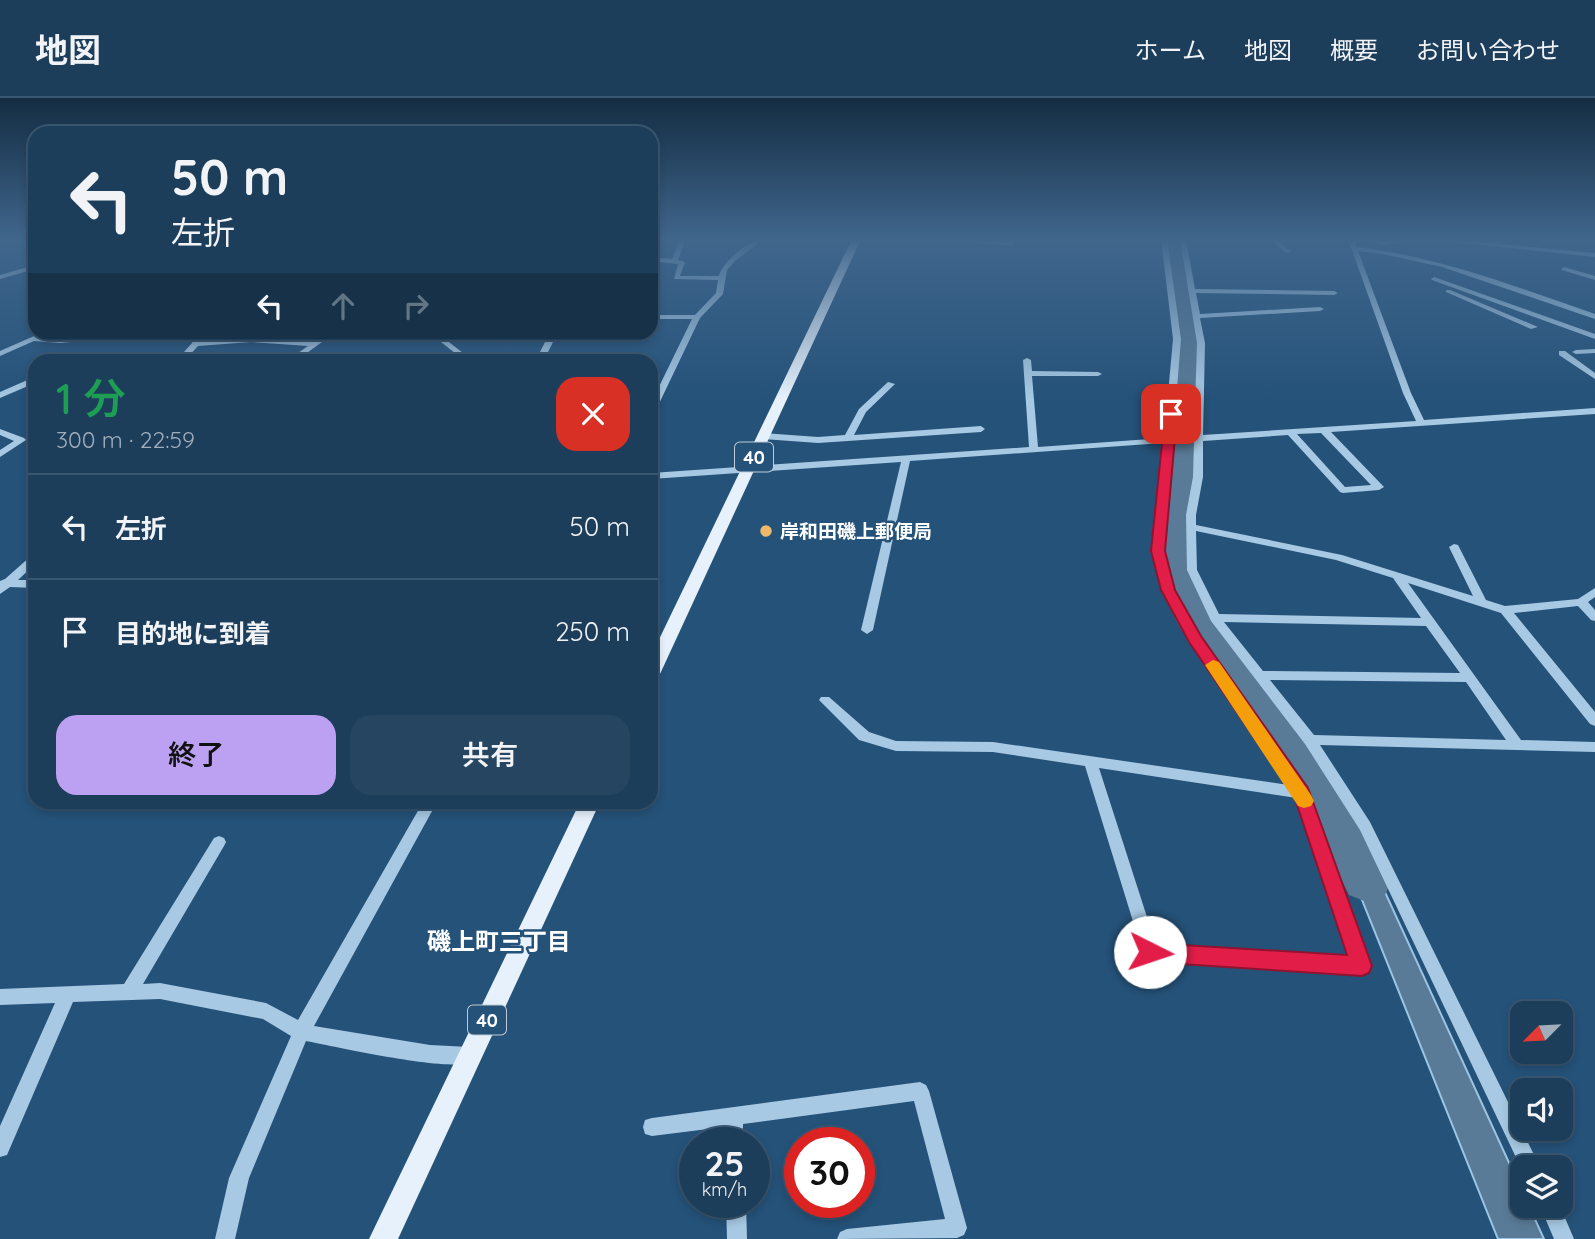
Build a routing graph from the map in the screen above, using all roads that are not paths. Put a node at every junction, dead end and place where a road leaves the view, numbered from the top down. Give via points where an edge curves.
1 (719, 292) edge
2 (832, 292) edge
3 (1171, 292) edge
4 (1192, 292) edge
5 (1281, 292) edge
6 (1371, 292) edge
7 (1453, 292) edge
8 (1471, 292) edge
9 (1521, 292) edge
10 (1334, 293) dead end
11 (1558, 304) junction
12 (1320, 309) dead end
13 (1532, 314) junction
14 (1198, 316) junction
15 (658, 317) edge
16 (697, 317) junction
17 (1595, 317) edge
18 (1534, 327) dead end
19 (1595, 337) edge
20 (34, 340) joint
21 (72, 340) edge
22 (197, 340) edge
23 (251, 340) edge
24 (322, 340) edge
25 (442, 340) edge
26 (317, 344) junction
27 (1595, 351) edge
28 (1576, 352) dead end
29 (1562, 353) dead end
30 (0, 354) edge
31 (186, 354) edge
32 (303, 354) edge
33 (460, 354) edge
34 (1027, 360) dead end
35 (1028, 373) junction
36 (1098, 374) dead end
37 (1595, 377) edge
38 (28, 383) edge
39 (891, 384) dead end
40 (0, 394) edge
41 (658, 398) edge
42 (1595, 411) edge
43 (1421, 422) junction
44 (981, 429) dead end
45 (1323, 429) junction
46 (1289, 431) junction
47 (0, 432) edge
48 (763, 436) junction
49 (848, 438) junction
50 (1195, 438) junction
51 (1171, 439) junction
52 (1034, 449) junction
53 (0, 454) edge
54 (906, 459) junction
55 (748, 468) junction
56 (658, 474) edge
57 (1192, 527) junction
58 (1454, 547) dead end
59 (28, 564) edge
60 (1398, 576) junction
61 (28, 584) edge
62 (2, 586) edge
63 (1595, 592) edge
64 (1581, 602) junction
65 (1482, 603) junction
66 (1505, 610) junction
67 (1595, 617) edge
68 (1215, 618) junction
69 (1431, 622) junction
70 (867, 631) dead end
71 (658, 659) edge
72 (1260, 676) junction
73 (1470, 678) junction
74 (825, 701) dead end
75 (1595, 720) edge
76 (1310, 740) junction
77 (1517, 745) junction
78 (1595, 747) edge
79 (1090, 760) junction
80 (1302, 793) junction
81 (426, 809) edge
82 (587, 809) edge
83 (219, 842) dead end
84 (129, 992) junction
85 (68, 994) junction
86 (0, 997) edge
87 (301, 1032) junction
88 (470, 1056) junction
89 (733, 1117) junction
90 (6, 1120) edge
91 (652, 1127) dead end
92 (733, 1127) edge
93 (0, 1147) edge
94 (1525, 1155) edge
95 (736, 1218) edge
96 (1554, 1218) edge
97 (225, 1239) edge
98 (383, 1239) edge
99 (737, 1239) edge
100 (848, 1239) edge
101 (1564, 1239) edge

1 - 16 street
2 - 48 main road, 40
3 - 51 street via 1177,339
4 - 14 street
5 - 10 street
6 - 43 street
7 - 18 street
8 - 13 street
9 - 11 street
11 - 13 street
11 - 17 street
12 - 14 street
13 - 19 street
14 - 50 street via 1201,343
15 - 16 street
16 - 41 street
20 - 21 street
20 - 30 street
22 - 31 street
23 - 26 street
24 - 26 street
25 - 33 street
26 - 32 street
27 - 28 street
29 - 37 street
34 - 35 street
35 - 36 street
35 - 52 street
38 - 40 street
39 - 49 street via 862,411
42 - 43 street
43 - 45 street
44 - 49 street
45 - 46 street
45 - 46 street via 1379,487 1343,489
46 - 50 street
47 - 53 street via 21,440
48 - 49 street
48 - 55 main road, 40
50 - 51 street
50 - 57 street via 1198,477
51 - 52 street
51 - 80 street via 1158,551 1168,590 1195,639
52 - 54 street
54 - 55 street
54 - 70 street
55 - 56 street
55 - 71 main road, 40
57 - 60 street via 1338,557
57 - 68 street via 1192,570
58 - 65 street
59 - 62 street
60 - 65 street
60 - 69 street
61 - 62 street
63 - 64 street
64 - 66 street
64 - 67 street
65 - 66 street
66 - 75 street
68 - 69 street
68 - 72 street
69 - 73 street
72 - 73 street
72 - 76 street
73 - 77 street
74 - 79 street via 864,736 896,746 993,747
76 - 77 street
76 - 94 street via 1364,826
77 - 78 street
79 - 80 street
79 - 80 street via 1150,952 1362,966
81 - 87 street
82 - 88 main road, 40
83 - 84 street
84 - 85 street
84 - 87 street via 160,991 267,1011
85 - 86 street
85 - 90 street
87 - 88 street via 430,1054
87 - 97 street via 239,1178
88 - 98 main road, 40
89 - 91 street
89 - 92 street
89 - 100 street via 920,1091 957,1228
90 - 93 street
95 - 99 street
96 - 101 street

